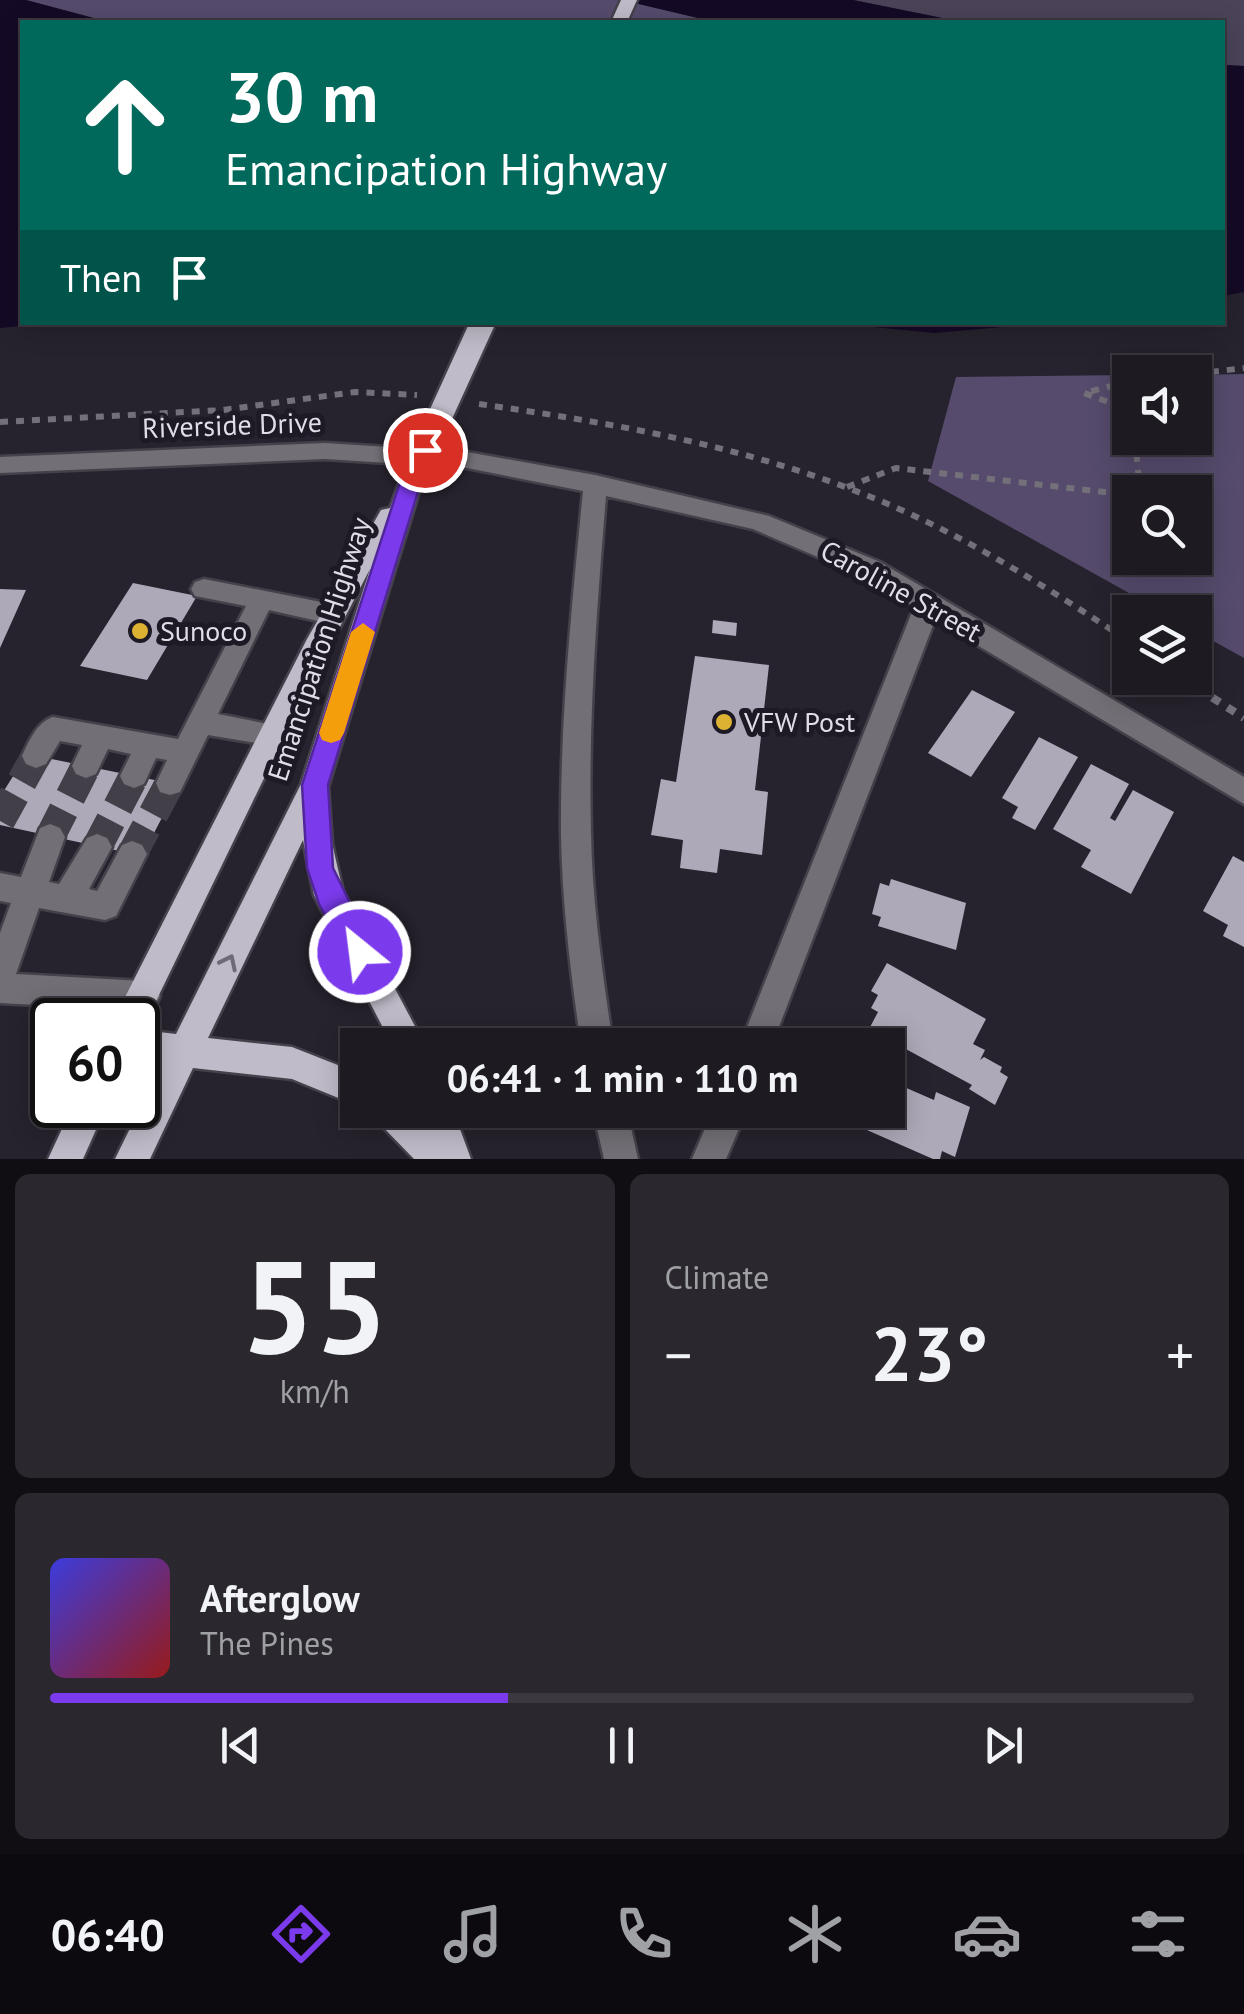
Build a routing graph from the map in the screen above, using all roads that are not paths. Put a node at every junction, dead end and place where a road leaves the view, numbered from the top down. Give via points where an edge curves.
1 (482, 325) edge
2 (466, 460) joint
3 (0, 465) edge
4 (410, 482) junction
5 (595, 482) junction
6 (204, 589) dead end
7 (262, 599) junction
8 (928, 602) junction
9 (331, 614) junction
10 (201, 722) junction
11 (273, 735) junction
12 (99, 738) junction
13 (148, 746) junction
14 (186, 752) junction
15 (36, 756) tunnel mouth
16 (86, 766) tunnel mouth
17 (134, 776) tunnel mouth
18 (170, 784) tunnel mouth
19 (315, 785) junction
20 (1244, 792) edge
21 (50, 836) tunnel mouth
22 (97, 847) tunnel mouth
23 (132, 854) tunnel mouth
24 (0, 887) edge
25 (31, 893) junction
26 (67, 899) junction
27 (0, 975) edge
28 (0, 988) edge
29 (68, 998) edge
30 (142, 998) edge
31 (400, 1028) edge
32 (595, 1028) edge
33 (763, 1028) edge
34 (160, 1048) edge
35 (186, 1050) junction
36 (340, 1080) edge
37 (79, 1128) edge
38 (408, 1128) edge
39 (443, 1128) edge
40 (614, 1128) edge
41 (722, 1128) edge
42 (65, 1159) edge
43 (132, 1159) edge
44 (438, 1159) edge
45 (454, 1159) edge
46 (620, 1159) edge
47 (709, 1159) edge

1 - 4 main road, Emancipation Highway, bridge
2 - 3 street, Riverside Drive via 326,451
2 - 5 street, Caroline Street
4 - 9 main road, Emancipation Highway
4 - 19 main road, Emancipation Highway
5 - 8 street, Caroline Street via 760,522 822,545
5 - 32 street via 576,832
6 - 7 street
7 - 9 street
7 - 10 street
8 - 20 street, Caroline Street
8 - 33 street
9 - 11 main road, Emancipation Highway
10 - 11 street
10 - 14 street
11 - 30 main road, Emancipation Highway
12 - 13 street
12 - 15 street via 53,728
12 - 16 street
13 - 14 street
13 - 17 street
14 - 18 street
19 - 31 main road via 315,834 329,895
35 -> 19 main road, Emancipation Highway
21 - 25 street
22 - 26 street
23 - 26 street via 105,906
24 - 25 street
25 - 26 street
25 - 27 street
28 - 29 street
34 - 35 main road
35 - 36 main road via 292,1063
35 - 43 main road, Emancipation Highway
37 - 42 main road
38 - 44 main road
39 - 45 main road
40 - 46 street
41 - 47 street

